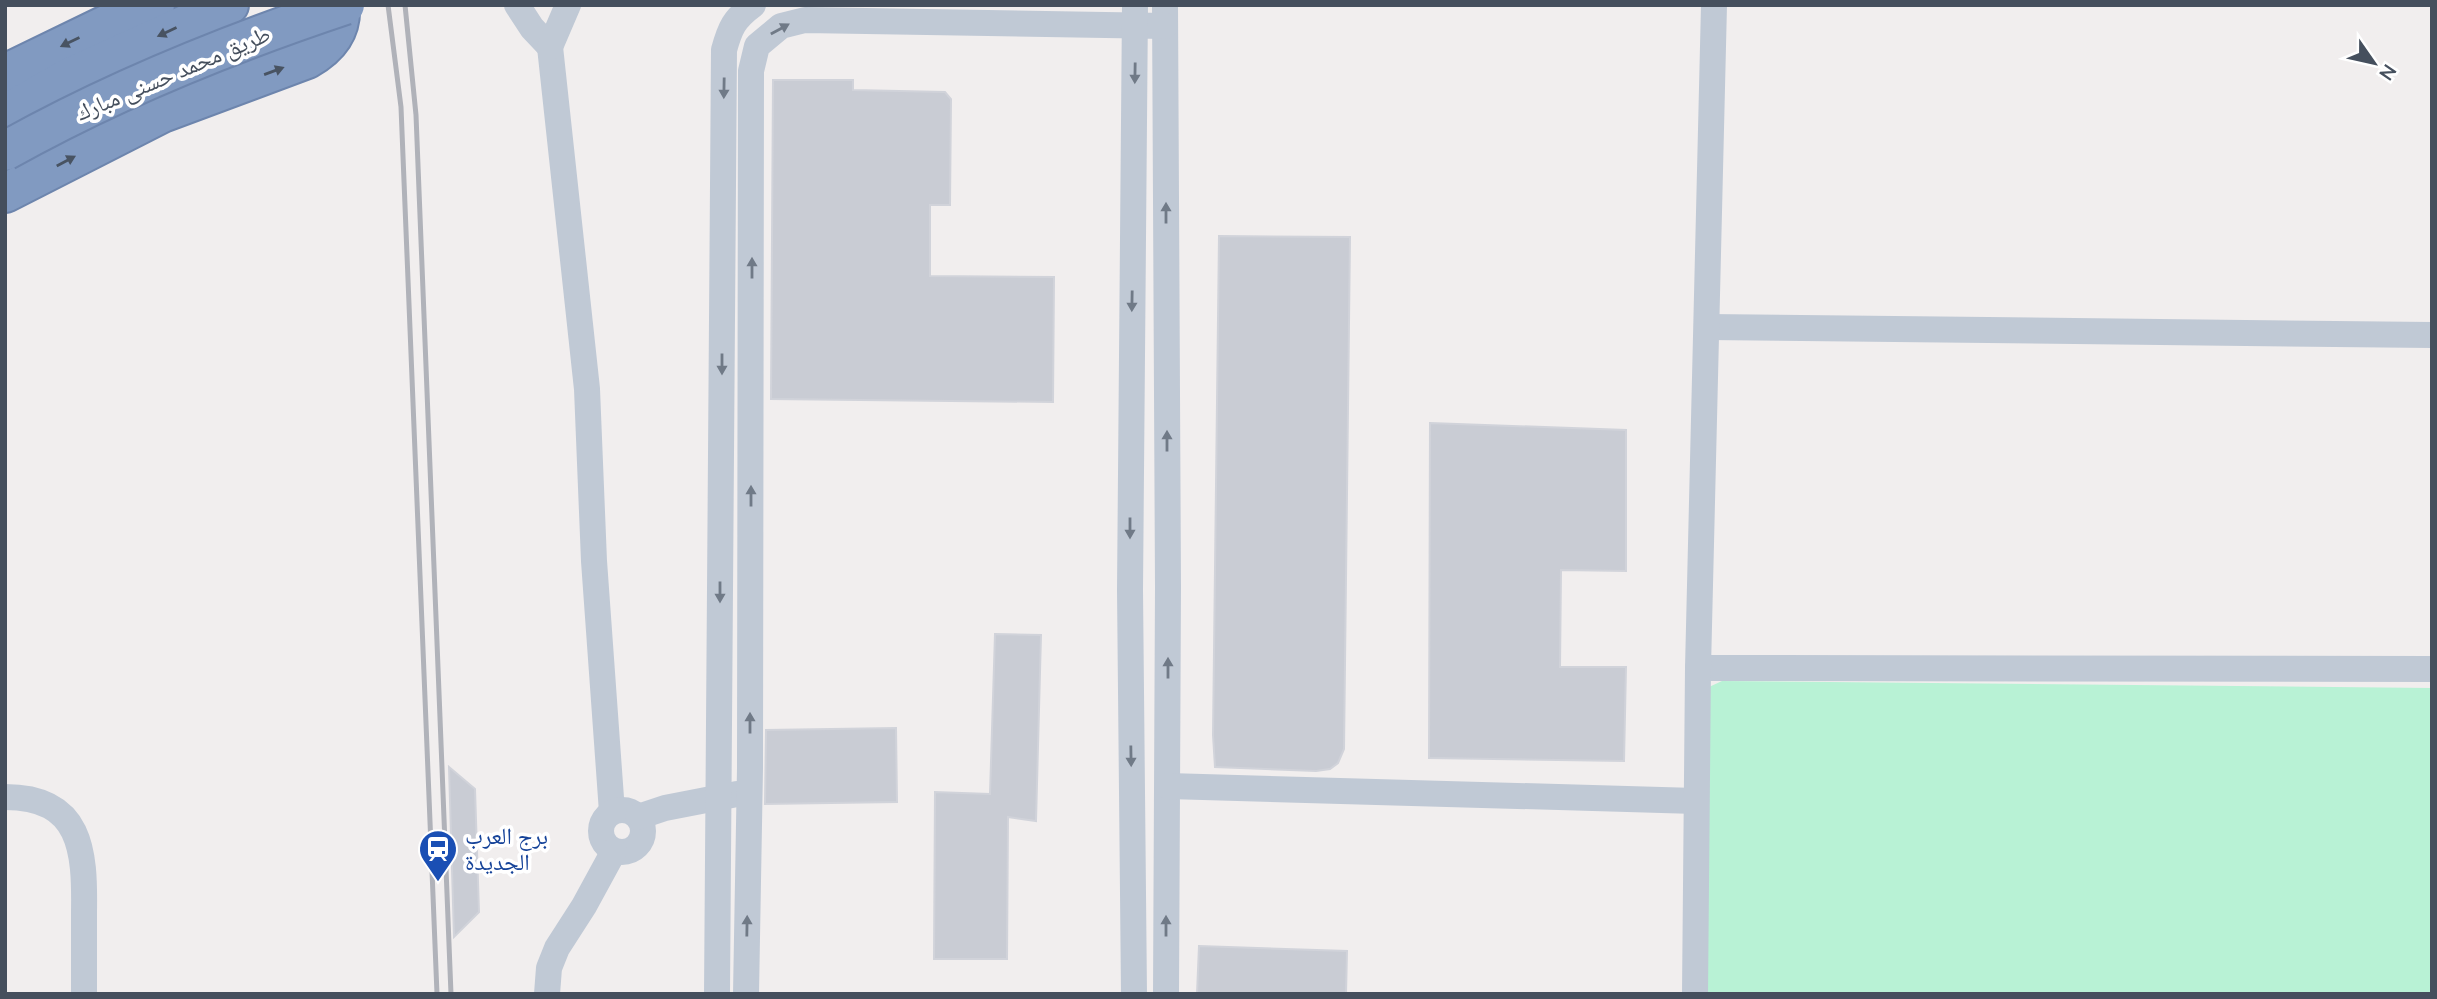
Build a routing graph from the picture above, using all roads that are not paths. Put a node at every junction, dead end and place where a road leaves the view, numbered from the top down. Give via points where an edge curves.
1 (155, 5) edge
2 (229, 5) edge
3 (343, 5) edge
4 (568, 5) edge
5 (753, 5) edge
6 (1714, 5) edge
7 (524, 7) edge
8 (1135, 16) edge
9 (1165, 16) edge
10 (550, 47) junction
11 (5, 74) edge
12 (5, 114) edge
13 (5, 151) edge
14 (5, 193) edge
15 (1707, 327) junction
16 (2432, 335) edge
17 (1167, 394) junction
18 (1131, 395) junction
19 (1168, 587) junction
20 (1130, 590) junction
21 (1698, 668) junction
22 (2432, 669) edge
23 (1168, 786) junction
24 (749, 791) junction
25 (5, 797) edge
26 (720, 797) junction
27 (1696, 801) junction
28 (612, 812) junction
29 (638, 817) junction
30 (614, 851) junction
31 (1167, 885) junction
32 (1133, 886) junction
33 (84, 994) edge
34 (547, 994) edge
35 (717, 994) edge
36 (746, 994) edge
37 (1134, 994) edge
38 (1166, 994) edge
39 (1695, 994) edge

1 -> 11 highway
2 -> 12 highway, طريق محمد حسنى مبارك via 70,77
3 - 13 highway, طريق محمد حسنى مبارك, bridge via 121,93
14 -> 3 highway via 162,113 307,59 331,40
4 - 10 street
5 -> 26 street via 738,16 724,50
6 - 15 street
7 - 10 street
8 - 9 street
8 -> 18 street
24 -> 8 street via 751,71 757,46 781,26 805,20
17 -> 9 street
10 - 28 street via 587,389
15 - 16 street
15 - 21 street
17 - 18 street
19 -> 17 street
18 -> 20 street
19 - 20 street
23 -> 19 street
20 -> 32 street
21 - 22 street
21 - 27 street
23 - 27 street
23 - 31 street
24 - 26 street
36 -> 24 street
25 - 33 street via 46,804 67,819 80,843 85,869
26 - 29 street
26 - 35 street
27 - 39 street
28 - 29 street via 626,810
28 - 30 street via 601,829 604,842
29 - 30 street via 643,834 638,845 627,852
30 - 34 street via 557,948 549,968
31 - 32 street
38 -> 31 street
32 - 37 street

